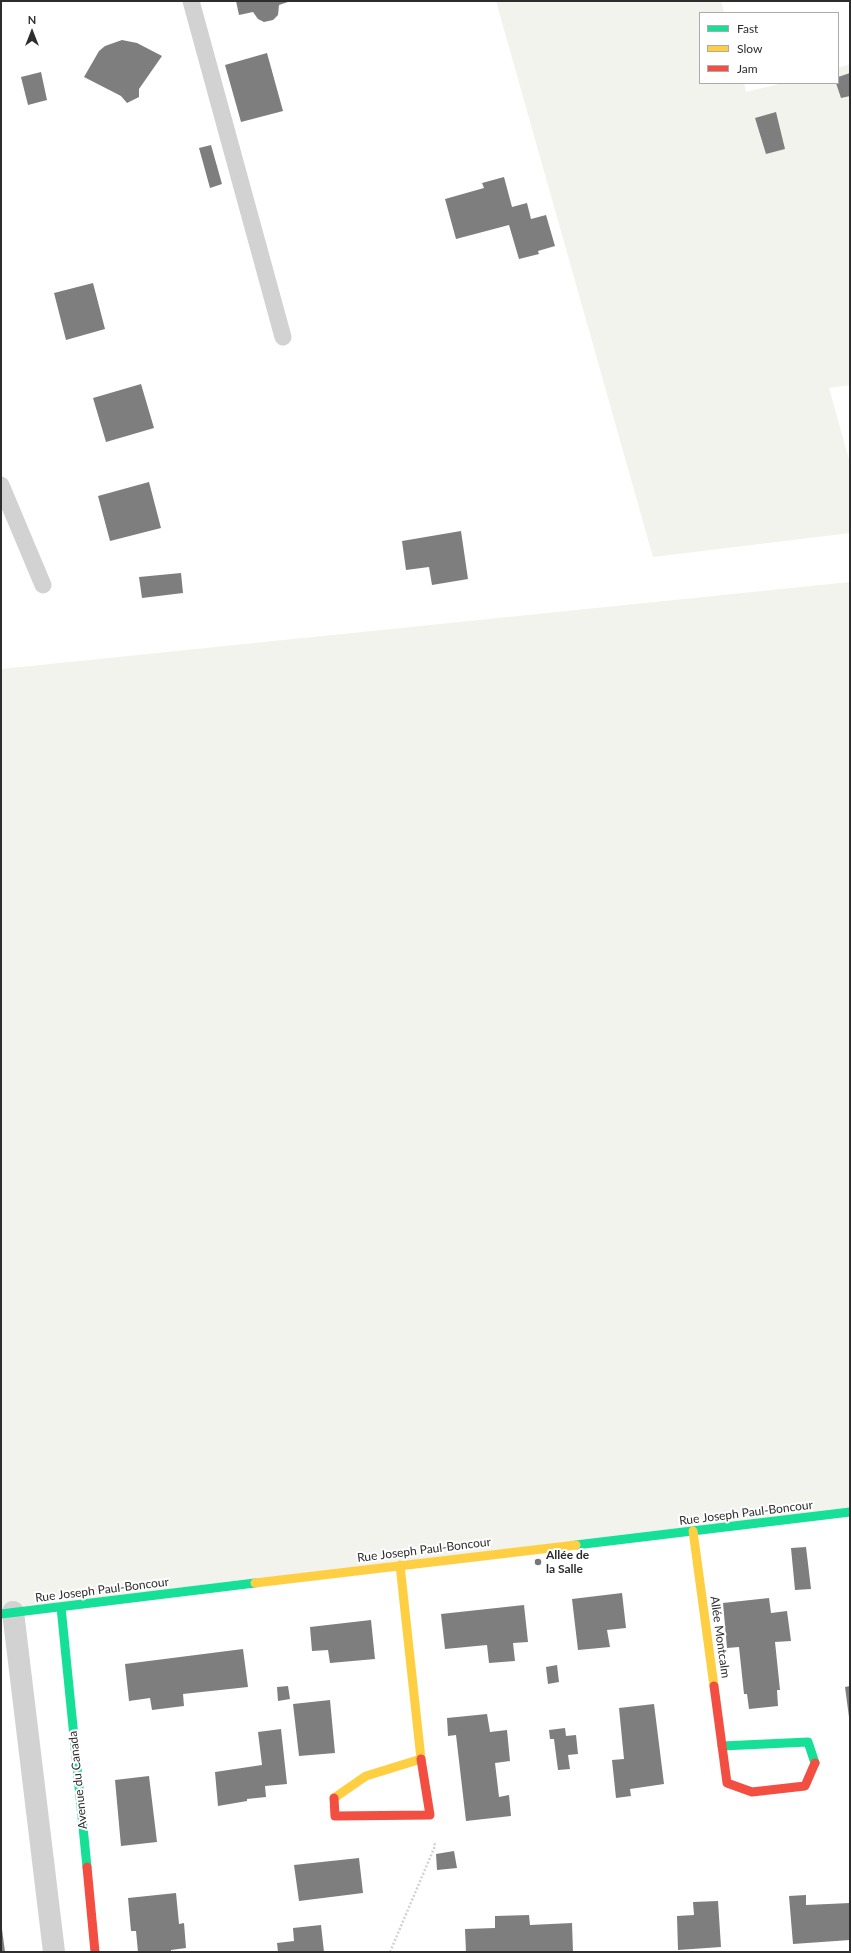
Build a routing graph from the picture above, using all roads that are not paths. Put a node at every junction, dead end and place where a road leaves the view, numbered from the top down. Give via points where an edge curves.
1 (191, 1) edge
2 (283, 337) dead end
3 (1, 485) edge
4 (43, 585) dead end
5 (850, 1512) edge
6 (693, 1531) junction
7 (400, 1565) junction
8 (61, 1607) junction
9 (7, 1613) edge
10 (722, 1746) junction
11 (421, 1759) junction
12 (54, 1952) edge
13 (95, 1952) edge

1 - 2 lane
3 - 4 lane
5 - 6 street, Rue Joseph Paul-Boncour
6 - 7 street, Rue Joseph Paul-Boncour
6 - 10 street, Allée Montcalm
7 - 8 street, Rue Joseph Paul-Boncour
7 - 11 street
8 - 9 street, Rue Joseph Paul-Boncour
8 - 13 street, Avenue du Canada
9 - 12 street
10 - 10 street, Allée Montcalm via 727,1783 752,1792 805,1786 815,1763 808,1742
11 - 11 street via 366,1776 341,1792 334,1797 335,1816 430,1815

